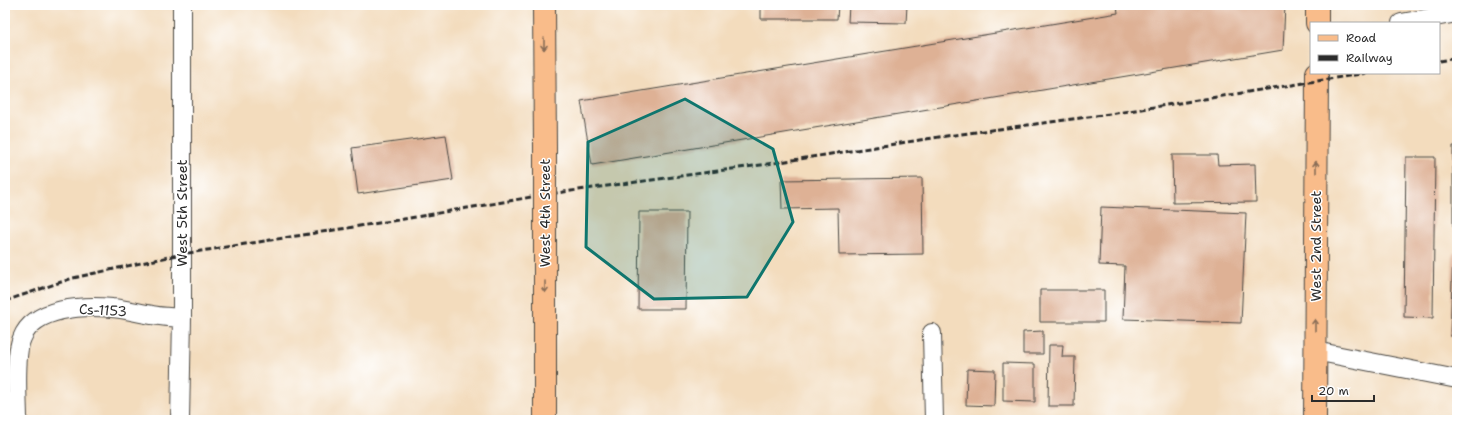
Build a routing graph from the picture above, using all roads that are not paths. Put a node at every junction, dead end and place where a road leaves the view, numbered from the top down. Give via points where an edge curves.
1 (182, 5) edge
2 (544, 5) edge
3 (1317, 5) edge
4 (1457, 13) edge
5 (1317, 22) edge
6 (1407, 22) edge
7 (1317, 74) edge
8 (182, 318) junction
9 (932, 333) dead end
10 (1315, 351) junction
11 (1457, 379) edge
12 (18, 420) edge
13 (180, 420) edge
14 (545, 420) edge
15 (934, 420) edge
16 (1315, 420) edge

1 - 8 street, West 5th Street
2 -> 14 main road, West 4th Street, bridge
3 - 5 main road
4 - 6 street
10 -> 7 main road, West 2nd Street
8 - 12 street, Cs-1153 via 113,308 79,307 40,319 28,328 19,348
8 - 13 street, West 5th Street
9 - 15 street
10 - 11 street
10 - 16 main road, West 2nd Street

